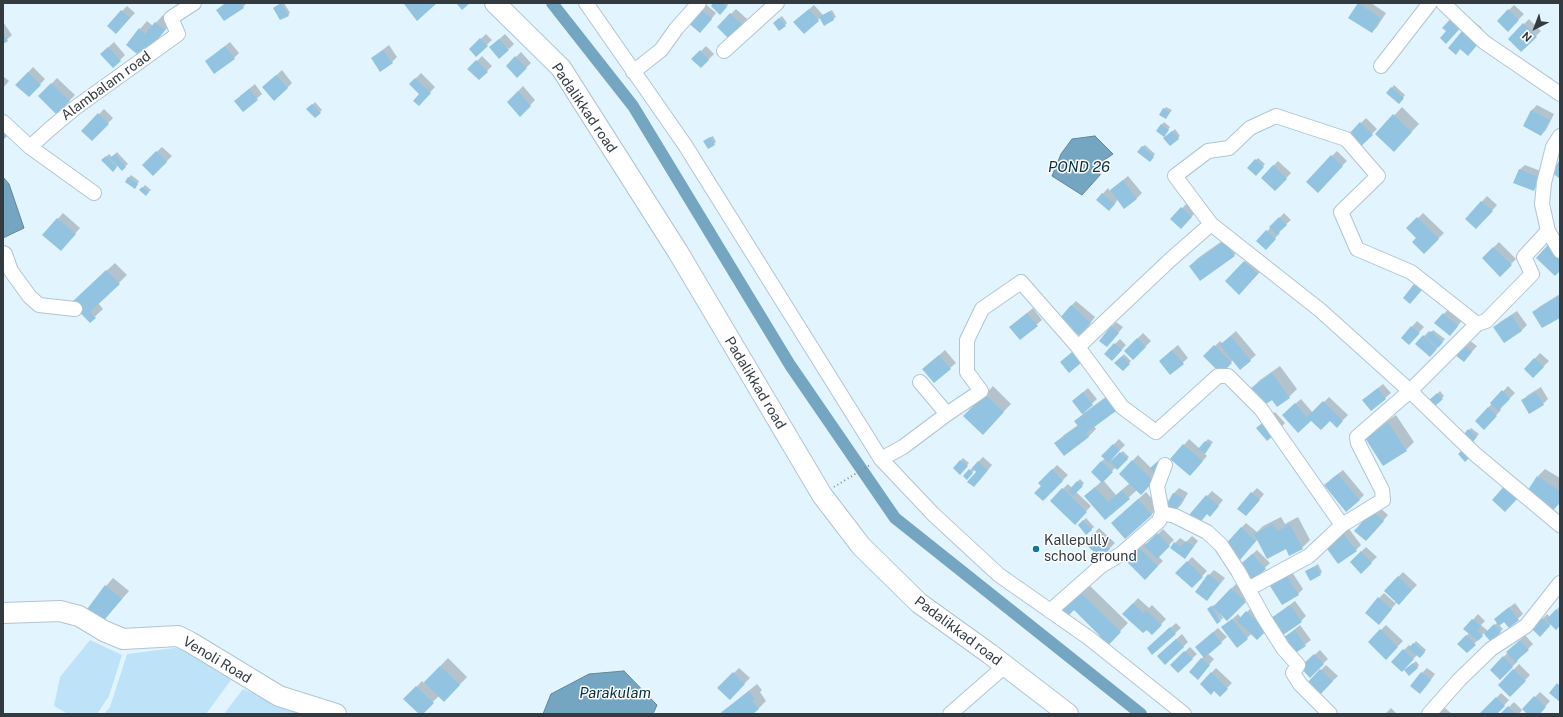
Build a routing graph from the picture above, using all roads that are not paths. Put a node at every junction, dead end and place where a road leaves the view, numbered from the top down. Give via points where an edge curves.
1 (194, 3) edge
2 (496, 3) edge
3 (586, 3) edge
4 (699, 3) edge
5 (777, 3) edge
6 (1430, 3) edge
7 (1443, 3) edge
8 (724, 51) dead end
9 (1381, 66) dead end
10 (633, 72) junction
11 (1560, 94) edge
12 (3, 122) edge
13 (1560, 136) edge
14 (30, 147) junction
15 (94, 193) dead end
16 (1211, 224) junction
17 (1548, 231) junction
18 (1560, 251) edge
19 (3, 253) edge
20 (75, 309) dead end
21 (1476, 324) junction
22 (1078, 347) junction
23 (920, 382) dead end
24 (1410, 391) junction
25 (947, 414) junction
26 (881, 458) junction
27 (1165, 465) dead end
28 (1162, 513) junction
29 (1342, 525) junction
30 (1560, 525) edge
31 (1560, 583) edge
32 (1248, 589) junction
33 (1050, 611) junction
34 (3, 613) edge
35 (1006, 666) junction
36 (336, 714) edge
37 (950, 714) edge
38 (1068, 714) edge
39 (1184, 714) edge
40 (1330, 714) edge
41 (1429, 714) edge

1 - 14 street, Alambalam road via 171,18 178,34 75,108
2 - 35 street, Padalikkad road via 561,68 678,252 822,495 862,546 919,603
3 - 10 street
4 - 10 street via 676,28 661,50
5 - 8 street
6 - 9 street
7 - 11 street via 1484,42
10 - 26 street via 685,145
12 - 14 street
13 - 17 street via 1554,147 1544,183 1542,204
14 - 15 street
16 - 21 street via 1175,176 1208,151 1229,148 1250,128 1276,116 1346,139 1378,176 1341,212 1357,249 1411,272
16 - 22 street
16 - 24 street via 1320,310
17 - 18 street
17 - 21 street via 1524,257 1532,274 1486,321
19 - 20 street via 11,271 39,305
21 - 24 street
22 - 25 street via 1021,282 982,309 967,340 967,372 981,391
22 - 29 street via 1122,407 1156,432 1218,376 1228,376 1261,409
23 - 25 street
24 - 29 street via 1358,437 1358,443 1382,490 1383,500
24 - 30 street via 1476,455
25 - 26 street via 903,447
26 - 33 street via 933,514 999,575
27 - 28 street via 1157,486
28 - 32 street via 1207,532 1221,545
28 - 33 street via 1159,521 1121,554 1100,566
29 - 32 street via 1309,556
31 - 41 street via 1526,626 1491,649
32 - 40 street via 1283,648 1298,665 1294,673 1300,684
33 - 39 street via 1089,638
34 - 36 street, Venoli Road via 60,611 78,616 123,639 178,636 279,696
35 - 37 street
35 - 38 street, Padalikkad road

